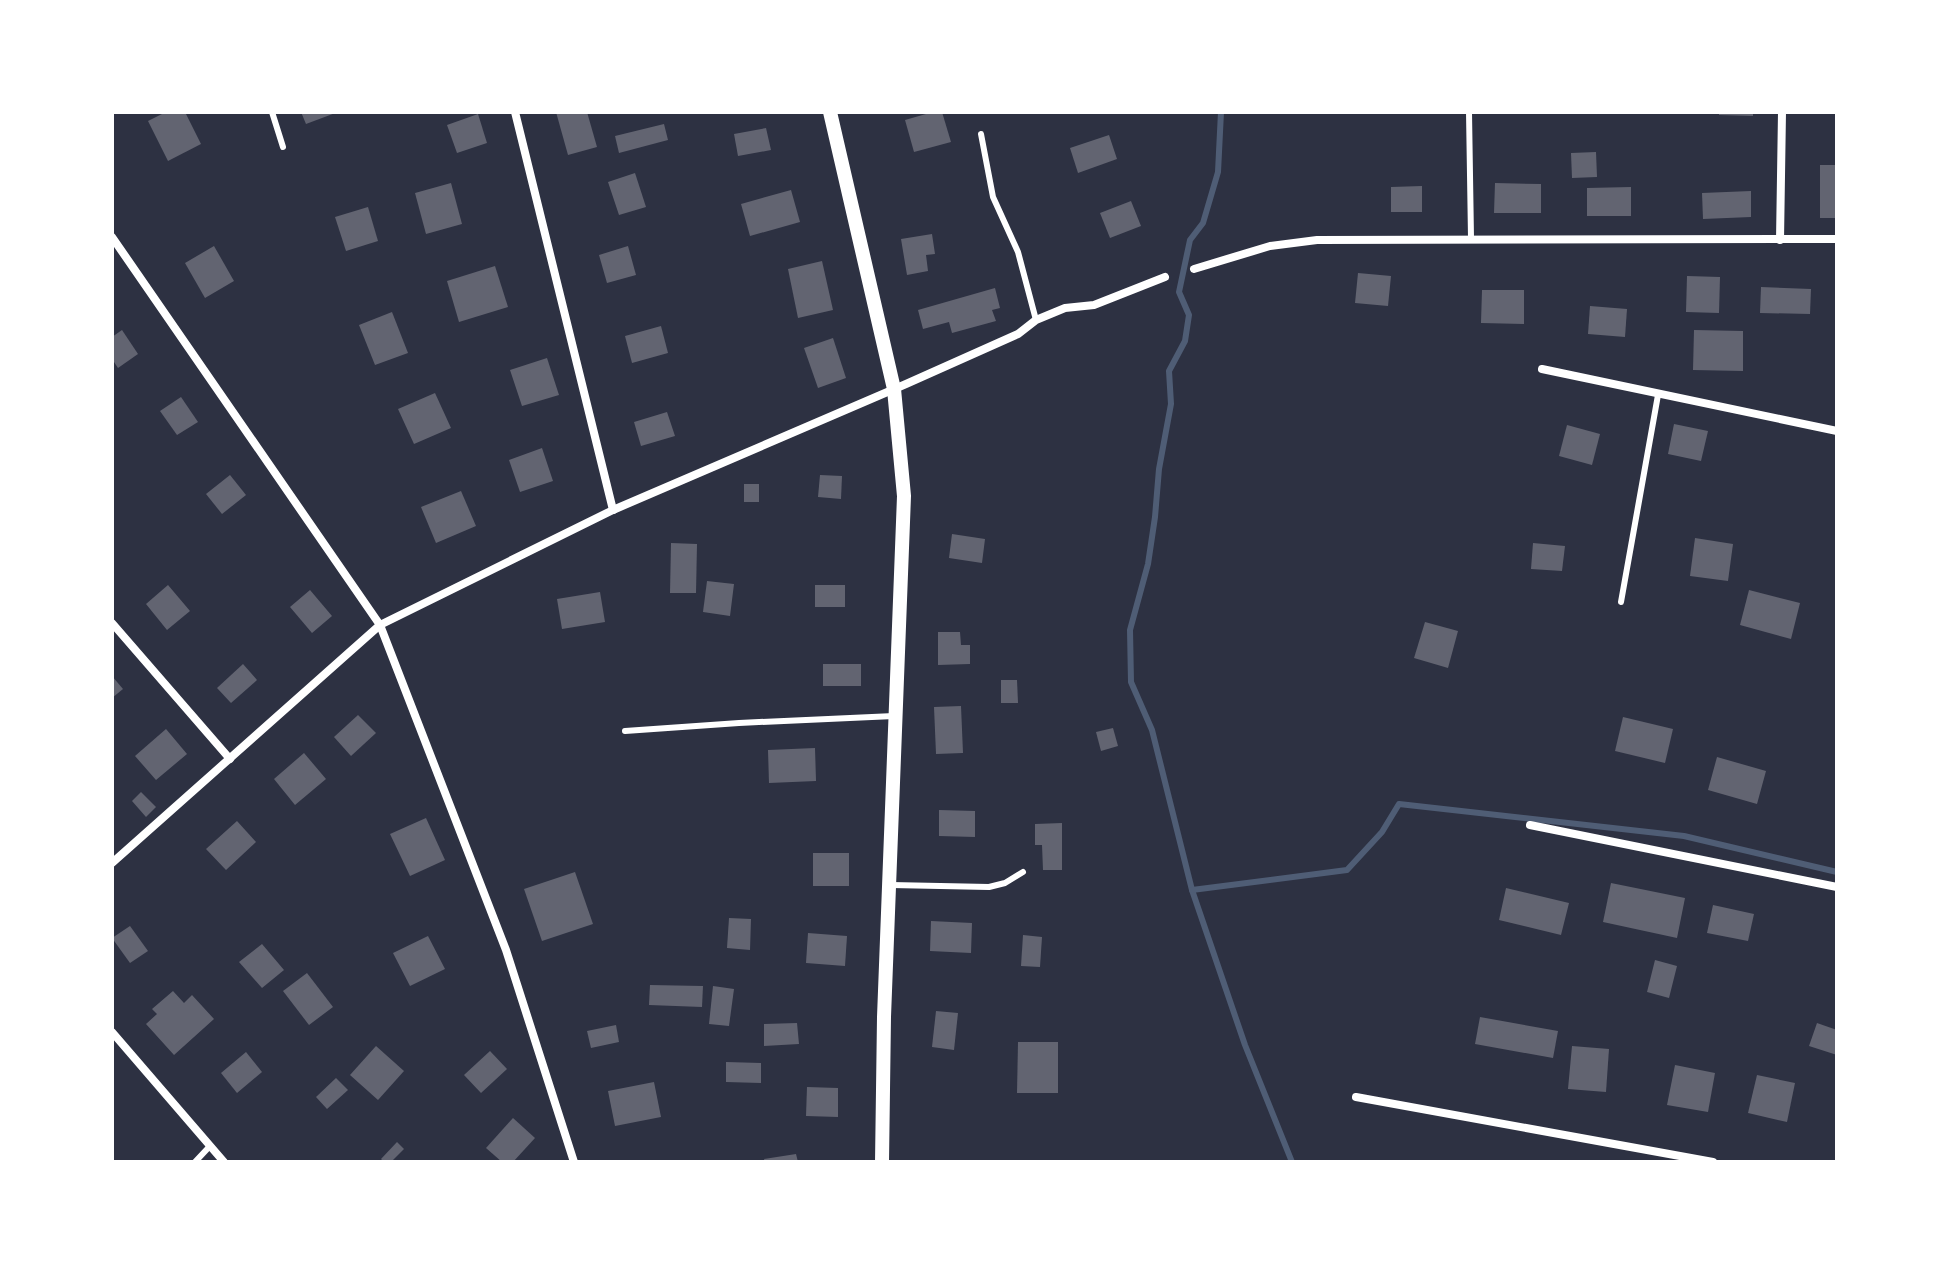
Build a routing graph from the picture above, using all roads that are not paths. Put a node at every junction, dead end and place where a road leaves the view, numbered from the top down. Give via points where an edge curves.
1 (272, 112) edge
2 (515, 112) edge
3 (830, 112) edge
4 (1469, 112) edge
5 (1782, 112) edge
6 (981, 134) dead end
7 (283, 147) dead end
8 (112, 237) edge
9 (1471, 238) junction
10 (1837, 239) edge
11 (1780, 240) junction
12 (1194, 269) dead end
13 (1165, 277) dead end
14 (1036, 320) junction
15 (1542, 369) dead end
16 (894, 389) junction
17 (1658, 395) junction
18 (1837, 431) edge
19 (613, 510) junction
20 (1621, 602) dead end
21 (112, 623) edge
22 (380, 625) junction
23 (897, 716) junction
24 (625, 731) dead end
25 (230, 759) junction
26 (1530, 825) dead end
27 (112, 863) edge
28 (1023, 872) dead end
29 (890, 885) junction
30 (1837, 887) edge
31 (112, 1032) edge
32 (1356, 1097) dead end
33 (210, 1146) junction
34 (195, 1162) edge
35 (224, 1162) edge
36 (574, 1162) edge
37 (882, 1162) edge
38 (1713, 1162) edge

1 - 7 lane
2 - 19 street
3 - 16 street
4 - 9 lane
5 - 11 street
6 - 14 lane via 993,197 1018,252
8 - 22 street
9 - 11 street
9 - 12 street via 1317,240 1270,246
10 - 11 street
13 - 14 street via 1094,305 1065,308
14 - 16 street via 1018,334
15 - 17 street
16 - 19 street
16 - 23 street via 904,496
17 - 18 street
17 - 20 lane
19 - 22 street
21 - 25 street
22 - 25 street
22 - 36 street via 506,950
23 - 24 lane
23 - 29 street
25 - 27 street
26 - 30 street
28 - 29 lane via 989,887
29 - 37 street
31 - 33 street
32 - 38 street
33 - 34 lane
33 - 35 street

